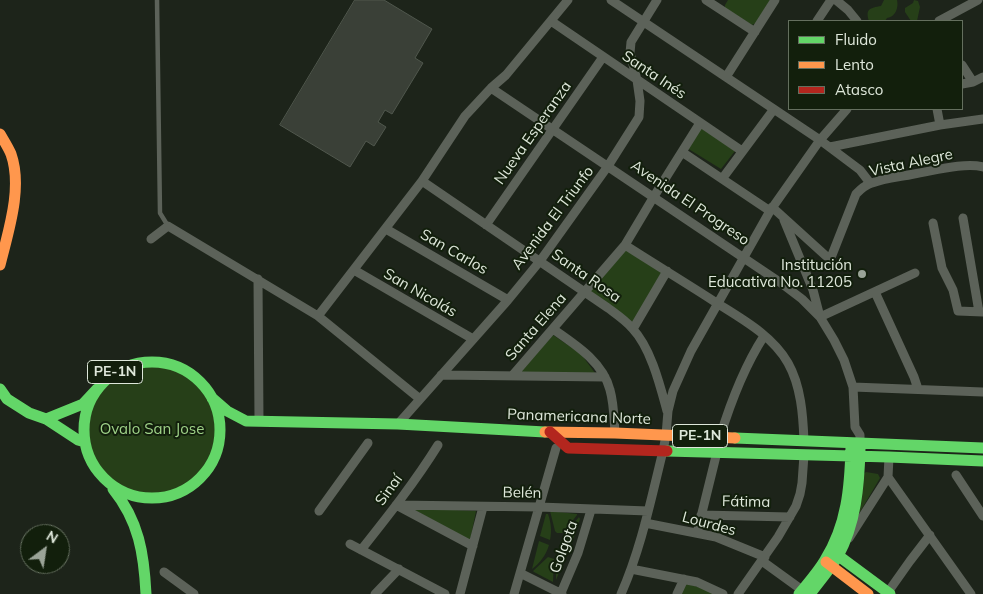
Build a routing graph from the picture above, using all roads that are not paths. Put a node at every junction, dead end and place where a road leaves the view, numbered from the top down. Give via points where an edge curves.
1 (157, 0) edge
2 (568, 0) edge
3 (611, 0) edge
4 (657, 0) edge
5 (706, 0) edge
6 (775, 0) edge
7 (831, 0) edge
8 (836, 0) edge
9 (978, 0) edge
10 (720, 4) edge
11 (818, 20) edge
12 (856, 20) edge
13 (941, 20) edge
14 (550, 21) junction
15 (643, 22) junction
16 (755, 32) junction
17 (603, 57) junction
18 (963, 67) edge
19 (726, 77) junction
20 (983, 78) edge
21 (637, 80) junction
22 (972, 82) junction
23 (963, 84) edge
24 (491, 88) junction
25 (774, 109) junction
26 (846, 110) edge
27 (936, 110) edge
28 (983, 119) edge
29 (700, 123) junction
30 (940, 125) junction
31 (553, 129) junction
32 (0, 134) edge
33 (820, 140) junction
34 (830, 148) junction
35 (682, 152) junction
36 (742, 152) junction
37 (608, 166) junction
38 (983, 167) edge
39 (722, 179) junction
40 (422, 181) junction
41 (870, 183) junction
42 (653, 198) junction
43 (771, 209) junction
44 (783, 218) junction
45 (963, 218) dead end
46 (933, 223) dead end
47 (486, 225) junction
48 (168, 226) junction
49 (386, 229) junction
50 (151, 239) dead end
51 (625, 245) junction
52 (743, 258) junction
53 (540, 261) junction
54 (0, 265) edge
55 (354, 270) junction
56 (667, 271) junction
57 (915, 273) dead end
58 (258, 280) junction
59 (584, 292) junction
60 (876, 292) junction
61 (508, 300) junction
62 (717, 303) junction
63 (981, 312) edge
64 (318, 316) junction
65 (820, 316) junction
66 (553, 329) junction
67 (633, 329) junction
68 (764, 336) junction
69 (473, 339) junction
70 (441, 375) junction
71 (512, 376) junction
72 (605, 377) junction
73 (853, 387) junction
74 (0, 389) edge
75 (97, 389) junction
76 (918, 390) junction
77 (983, 392) edge
78 (212, 398) junction
79 (420, 399) junction
80 (668, 411) junction
81 (46, 419) junction
82 (259, 422) junction
83 (398, 424) junction
84 (550, 432) junction
85 (615, 433) junction
86 (666, 435) junction
87 (720, 437) junction
88 (804, 440) junction
89 (85, 442) junction
90 (368, 443) dead end
91 (855, 443) junction
92 (438, 445) dead end
93 (562, 448) junction
94 (983, 448) edge
95 (663, 451) junction
96 (716, 452) junction
97 (804, 455) junction
98 (855, 456) junction
99 (889, 457) junction
100 (983, 461) edge
101 (98, 472) junction
102 (956, 476) dead end
103 (888, 477) junction
104 (396, 505) junction
105 (483, 506) junction
106 (539, 507) junction
107 (591, 510) junction
108 (319, 511) dead end
109 (648, 511) junction
110 (701, 515) junction
111 (983, 516) edge
112 (790, 517) junction
113 (645, 523) junction
114 (697, 533) junction
115 (930, 536) junction
116 (350, 544) dead end
117 (473, 546) junction
118 (361, 550) junction
119 (834, 553) junction
120 (764, 559) junction
121 (828, 563) junction
122 (398, 569) junction
123 (631, 569) junction
124 (164, 572) dead end
125 (520, 573) junction
126 (684, 579) junction
127 (804, 592) edge
128 (889, 593) edge
129 (146, 594) edge
130 (194, 594) edge
131 (375, 594) edge
132 (445, 594) edge
133 (460, 594) edge
134 (514, 594) edge
135 (561, 594) edge
136 (621, 594) edge
137 (677, 594) edge
138 (723, 594) edge
139 (738, 594) edge
140 (868, 594) edge
141 (971, 594) edge

1 - 48 lane via 160,213
2 - 14 street
3 - 15 street
4 - 15 street, Avenida El Triunfo
5 - 10 street
6 - 16 street
7 - 11 street
8 - 12 street
9 - 13 street
10 - 16 street
14 - 17 street, Santa Inés
14 - 24 street via 506,75
15 - 19 street
15 - 21 street, Avenida El Triunfo via 631,42 630,53
16 - 19 street
17 - 21 street, Santa Inés
17 - 31 street, Nueva Esperanza
18 - 22 street
19 - 25 street
20 - 22 street
21 - 29 street, Santa Inés
21 - 37 street, Avenida El Triunfo via 639,117
22 - 23 street
24 - 31 street, Avenida El Progreso
24 - 40 street via 466,116
25 - 33 street
25 - 36 street
26 - 33 street
27 - 30 street
28 - 30 street
29 - 35 street, Santa Elena
29 - 36 street, Santa Inés
30 - 34 street
31 - 37 street, Avenida El Progreso
31 - 47 street, Nueva Esperanza
32 - 54 main road via 12,157 15,194
33 - 34 street
33 - 43 street
34 - 41 street via 860,170
35 - 39 street
35 - 42 street, Santa Elena
36 - 39 street
37 - 42 street, Avenida El Progreso
37 - 53 street, Avenida El Triunfo
38 - 41 street, Vista Alegre via 964,166
39 - 43 street
40 - 47 street, Santa Rosa
40 - 49 street
41 - 44 street, Vista Alegre via 856,194 829,257
42 - 51 street, Santa Elena
42 - 52 street, Avenida El Progreso
43 - 44 street
43 - 52 street
44 - 65 street via 813,290
45 - 63 street
46 - 63 street via 942,268 953,290 958,311
47 - 53 street, Santa Rosa
48 - 50 street
48 - 58 street
49 - 55 street
49 - 61 street, San Carlos
51 - 56 street
51 - 59 street, Santa Elena
52 - 62 street
52 - 65 street, Avenida El Progreso via 781,283
53 - 59 street, Santa Rosa
53 - 61 street, Avenida El Triunfo
55 - 64 street
55 - 69 street, San Nicolás
56 - 62 street
56 - 67 street
57 - 60 street
58 - 64 street
58 - 82 street
59 - 66 street, Santa Elena
59 - 67 street, Santa Rosa
60 - 65 street
60 - 76 street
61 - 69 street, Avenida El Triunfo
62 - 68 street
62 - 80 street via 681,372
64 - 79 street
65 - 73 street, Avenida El Progreso via 844,360
66 - 71 street, Santa Elena
66 - 72 street via 587,354
67 - 80 street, Santa Rosa via 652,362
68 - 87 street via 736,388
68 - 88 street via 779,350 794,378 803,415
69 - 70 street, Avenida El Triunfo
70 - 71 street
70 - 79 street, Avenida El Triunfo
71 - 72 street
72 - 85 street via 613,406
73 - 76 street
73 - 91 street, Avenida El Progreso via 855,426 860,435
74 - 81 main road via 7,399
75 - 78 main road, PE-1N via 126,366 163,362 175,365 196,378
75 - 81 main road via 82,404
75 - 89 main road, PE-1N via 85,414
76 - 77 street
78 - 82 main road, Panamericana Norte / PE-1N via 234,416
78 - 101 main road, PE-1N via 220,422 218,447 208,470 190,487 166,497 141,497 118,488
79 - 83 street, Avenida El Triunfo
80 - 86 street
81 - 89 main road
82 - 83 main road, Panamericana Norte / PE-1N
83 - 84 main road, Panamericana Norte / PE-1N
84 - 85 main road, Panamericana Norte / PE-1N
84 - 93 main road
85 - 86 main road, Panamericana Norte / PE-1N
86 - 87 main road, Panamericana Norte / PE-1N
86 - 95 street
87 - 88 main road, Panamericana Norte / PE-1N
88 - 91 main road, Panamericana Norte / PE-1N
89 - 101 main road, PE-1N
90 - 108 street
91 - 94 main road, Panamericana Norte / PE-1N
91 - 98 main road, Avenida El Progreso
92 - 104 street, Sinaí
93 - 95 main road, Panamericana Norte / PE-1N
93 - 106 street
95 - 96 main road, Panamericana Norte / PE-1N
95 - 109 street
96 - 97 main road, Panamericana Norte / PE-1N
96 - 110 street
97 - 98 main road, Panamericana Norte / PE-1N
97 - 112 street via 800,494
98 - 99 main road, Panamericana Norte / PE-1N
98 - 119 main road, Avenida El Progreso via 847,508
99 - 100 main road, Panamericana Norte / PE-1N
99 - 103 street
101 - 129 main road, PE-1N via 128,509 142,550
102 - 111 street
103 - 115 street
103 - 119 street, Avenida El Progreso
104 - 105 street, Belén
104 - 117 street
104 - 118 street, Sinaí
105 - 106 street, Belén
105 - 117 street
106 - 107 street, Belén
106 - 125 street
107 - 109 street, Belén
107 - 135 street, Golgota
109 - 113 street
110 - 112 street, Fátima
110 - 114 street
112 - 120 street
113 - 114 street, Lourdes
113 - 123 street
114 - 120 street, Lourdes via 735,544
115 - 128 street
115 - 141 street
116 - 118 street
117 - 133 street
118 - 122 street
119 - 121 main road, Avenida El Progreso
119 - 128 main road
120 - 127 street, Lourdes
120 - 139 street
121 - 127 main road, Avenida El Progreso
121 - 140 main road
122 - 131 street
122 - 132 street
123 - 126 street
123 - 136 street
124 - 130 street
125 - 134 street
125 - 135 street
126 - 137 street
126 - 138 street

